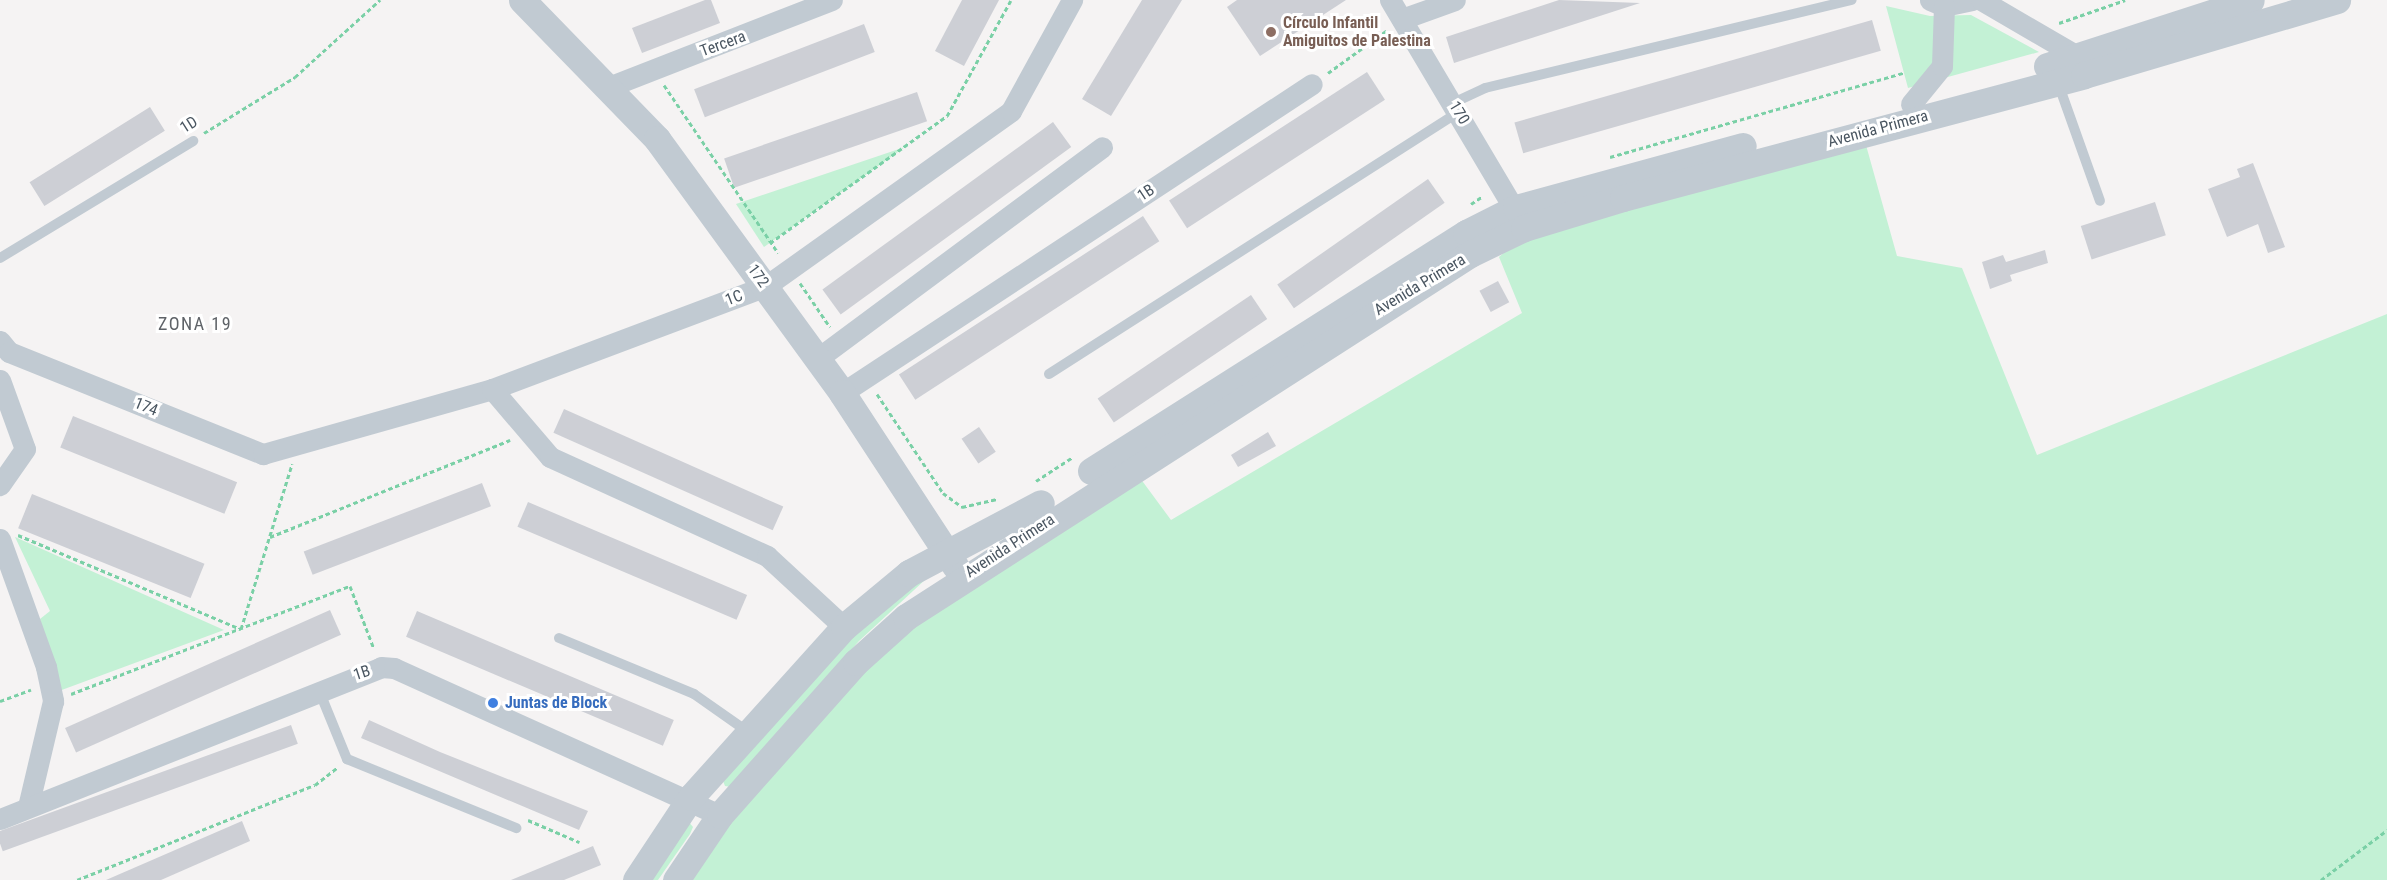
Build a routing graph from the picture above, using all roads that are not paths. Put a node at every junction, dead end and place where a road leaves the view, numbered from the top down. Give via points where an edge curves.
1 (522, 0) edge
2 (832, 0) edge
3 (1072, 0) edge
4 (1390, 0) edge
5 (1455, 0) edge
6 (1852, 0) edge
7 (1972, 0) edge
8 (1981, 0) edge
9 (2251, 0) edge
10 (2337, 0) edge
11 (1937, 3) edge
12 (1402, 20) junction
13 (2081, 66) junction
14 (2055, 73) junction
15 (1312, 84) road end
16 (611, 86) junction
17 (1911, 104) junction
18 (1456, 107) junction
19 (193, 141) road end
20 (1102, 147) dead end
21 (2100, 201) dead end
22 (1520, 218) junction
23 (0, 258) edge
24 (766, 286) junction
25 (0, 341) edge
26 (817, 359) junction
27 (1049, 374) dead end
28 (0, 380) edge
29 (492, 389) junction
30 (842, 393) junction
31 (297, 447) joint
32 (2, 478) edge
33 (5, 536) edge
34 (943, 553) junction
35 (964, 576) junction
36 (844, 627) junction
37 (559, 638) dead end
38 (318, 688) junction
39 (749, 733) junction
40 (691, 798) junction
41 (28, 807) junction
42 (720, 815) junction
43 (0, 819) edge
44 (516, 828) dead end
45 (636, 880) edge
46 (676, 880) edge

1 - 16 street, 172
2 - 16 street, Tercera
3 - 24 street, 1C via 1011,111
4 - 12 street, 170
5 - 12 street
6 - 18 lane via 1485,88
7 - 11 street
8 - 13 street via 2035,31
9 - 13 street, Avenida Primera
10 - 13 street, Avenida Primera
11 - 17 street via 1942,66
12 - 18 street, 170
13 - 14 street, Avenida Primera
14 - 17 street, Avenida Primera
14 - 21 lane
14 - 22 street, Avenida Primera
15 - 30 street, 1B
16 - 24 street, 172 via 657,138
17 - 22 street, Avenida Primera
18 - 22 street, 170
18 - 27 lane
19 - 23 lane, 1D
20 - 26 street
22 - 34 street, Avenida Primera via 1397,274 1013,522
22 - 35 street, Avenida Primera
24 - 26 street, 172
24 - 29 street, 1C
25 - 31 street, 174 via 9,352 263,454
26 - 30 street, 172
28 - 32 street via 25,449
29 - 31 street, 1C
29 - 36 street via 525,434 577,473 767,556
30 - 34 street, 172
33 - 41 street via 51,692
34 - 35 street, 172
34 - 36 street, Avenida Primera via 909,573
35 - 42 street, Avenida Primera via 856,662
36 - 39 street, Avenida Primera
37 - 39 lane via 694,694
38 - 40 street, 1B via 381,667
38 - 41 street, 1B
38 - 44 lane via 347,759
39 - 40 street, Avenida Primera
40 - 42 street, 1B
40 - 45 street, Avenida Primera
41 - 43 street, 1B
42 - 46 street, Avenida Primera

